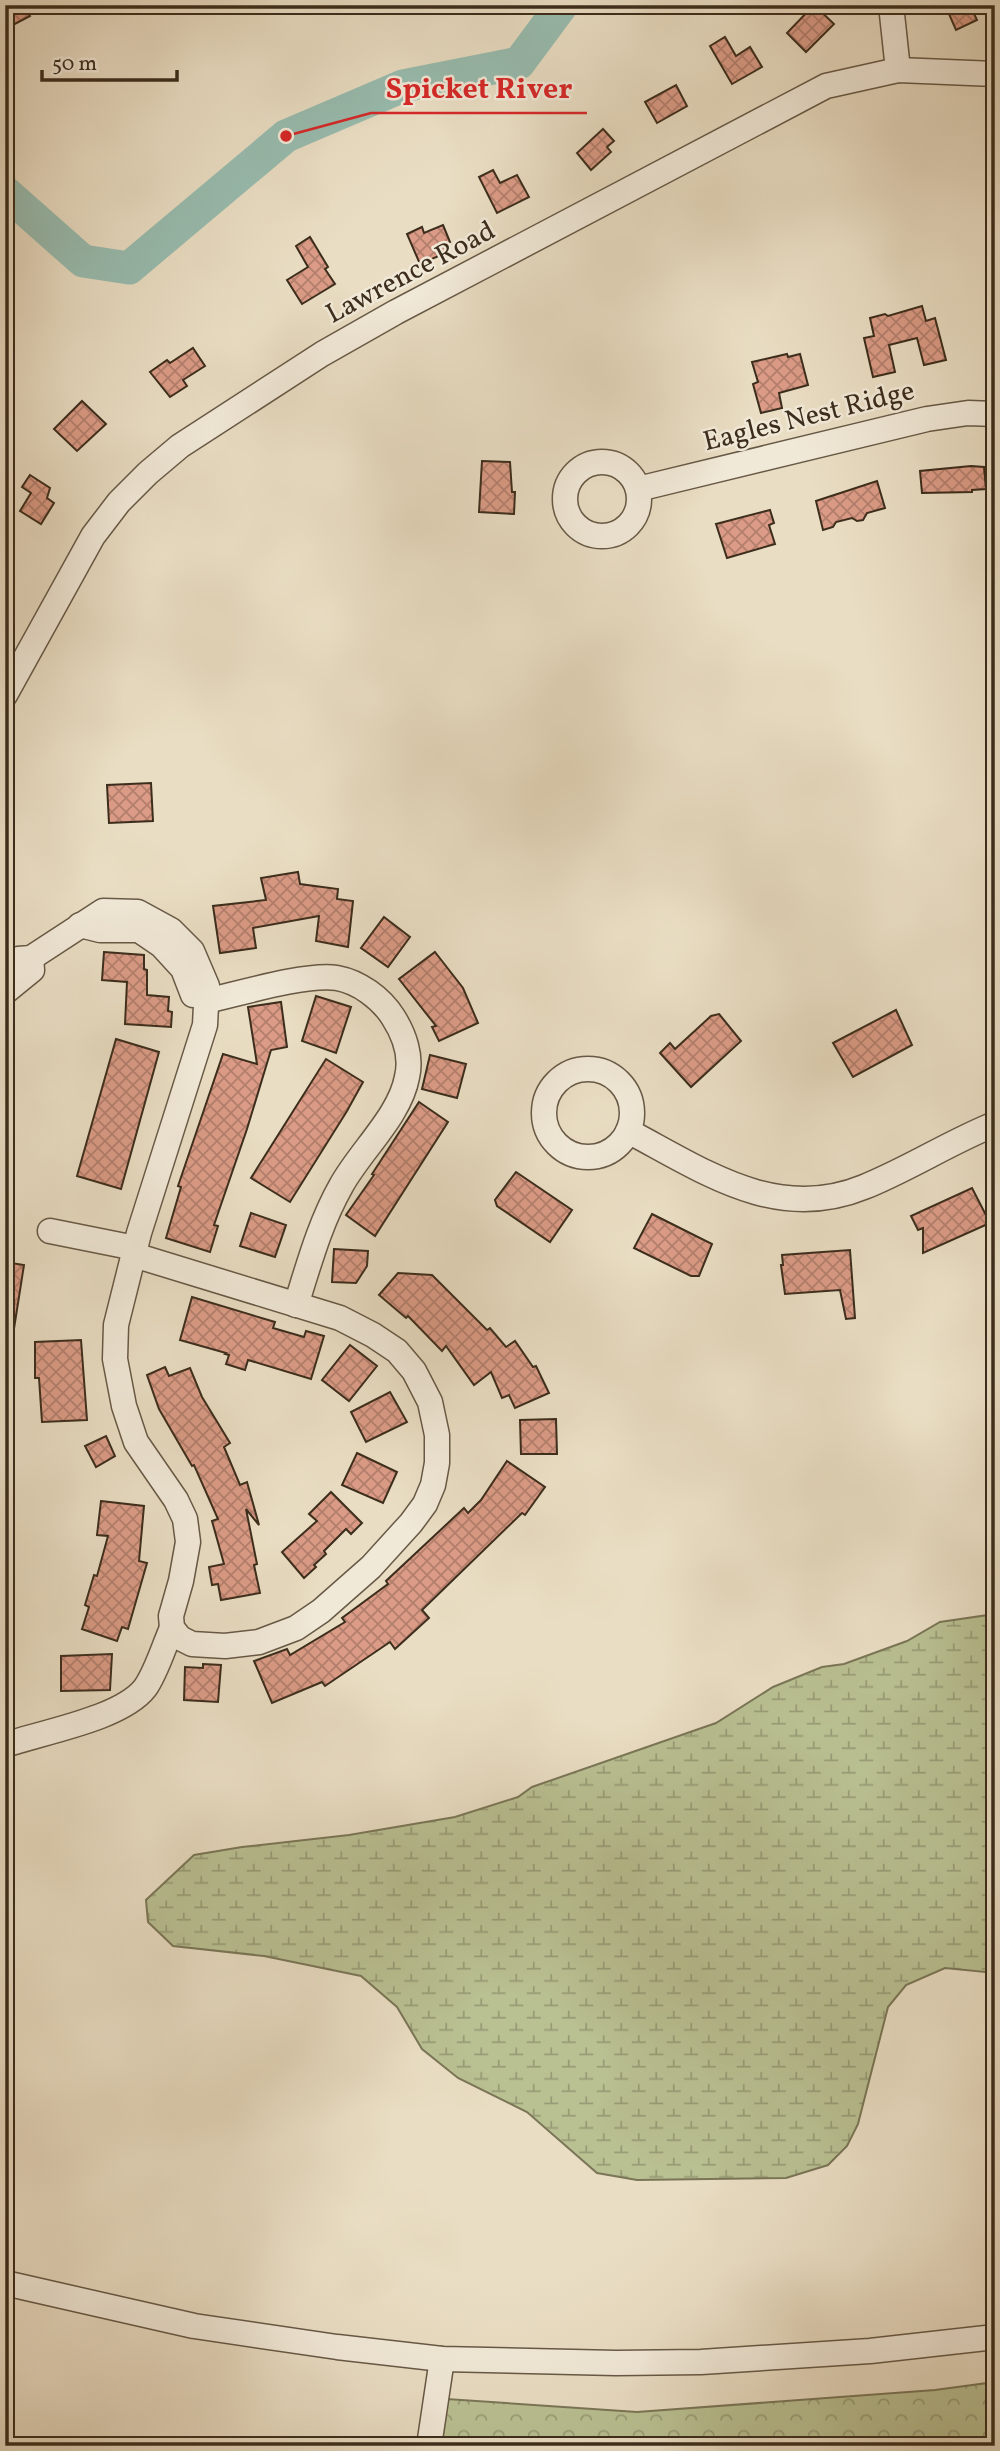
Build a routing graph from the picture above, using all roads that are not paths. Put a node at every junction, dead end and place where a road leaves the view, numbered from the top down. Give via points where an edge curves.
1 (891, 5) edge
2 (898, 70) junction
3 (995, 74) edge
4 (995, 414) edge
5 (638, 489) dead end
6 (5, 695) edge
7 (80, 925) junction
8 (32, 958) junction
9 (5, 970) edge
10 (5, 992) edge
11 (206, 1000) junction
12 (205, 1025) junction
13 (995, 1124) edge
14 (628, 1131) dead end
15 (50, 1231) dead end
16 (135, 1252) junction
17 (296, 1305) junction
18 (172, 1628) junction
19 (5, 1745) edge
20 (5, 2283) edge
21 (995, 2337) edge
22 (442, 2359) junction
23 (429, 2446) edge

1 - 2 street
2 - 3 street, Lawrence Road
2 - 6 street, Lawrence Road via 826,86 396,312 180,446 118,502 93,536
4 - 5 street, Eagles Nest Ridge via 927,419
7 - 8 street
7 - 11 street via 103,911 138,912 172,930 196,959 207,986
7 - 12 street via 139,930 161,945 183,969
8 - 9 street via 18,959
8 - 10 street via 32,970
11 - 12 street
11 - 17 street via 337,978 362,988 386,1007 404,1040 409,1060 399,1101 329,1207
12 - 16 street
13 - 14 street via 863,1188 796,1200 723,1180
15 - 16 street
16 - 17 street
16 - 18 street via 116,1325 115,1359 136,1442 185,1519 188,1542
17 - 18 street via 340,1318 373,1335 397,1351 414,1371 430,1402 437,1435 433,1485 411,1523 371,1567 296,1628 259,1642 225,1646 192,1644
18 - 19 street via 145,1687 131,1700 103,1714
20 - 22 street via 194,2326
21 - 22 street via 701,2362
22 - 23 street

